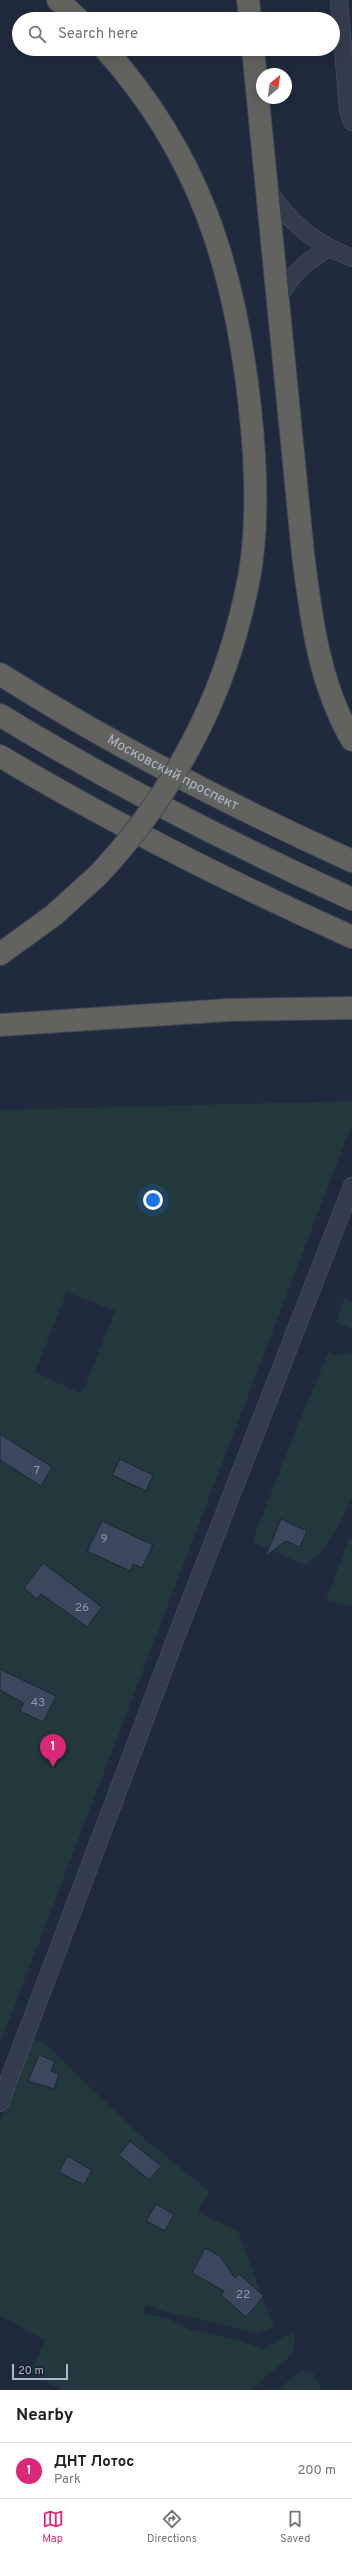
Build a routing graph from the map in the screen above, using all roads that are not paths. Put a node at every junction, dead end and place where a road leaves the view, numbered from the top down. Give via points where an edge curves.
1 (58, 0) edge
2 (248, 0) edge
3 (339, 0) edge
4 (71, 12) edge
5 (249, 12) edge
6 (340, 12) edge
7 (340, 12) edge
8 (111, 56) edge
9 (254, 56) edge
10 (352, 122) edge
11 (266, 188) junction
12 (328, 248) junction
13 (352, 258) edge
14 (277, 300) junction
15 (0, 674) edge
16 (0, 715) edge
17 (352, 740) edge
18 (0, 756) edge
19 (352, 861) edge
20 (352, 899) edge
21 (352, 937) edge
22 (0, 954) edge
23 (319, 1008) junction
24 (352, 1008) edge
25 (352, 1019) edge
26 (0, 1026) edge
27 (352, 1186) edge
28 (0, 2103) edge

1 - 4 highway
2 - 5 highway
3 - 6 street
7 - 10 street via 348,110
8 - 22 highway, bridge via 138,88 183,159 199,192 225,267 242,340 253,436 255,480 249,576 225,671 201,725 166,789 118,854 98,875 54,915
9 - 11 highway
11 - 12 street via 298,228
11 - 14 highway
12 - 13 street
12 - 14 street via 301,266
14 - 17 highway via 311,615 333,699
15 - 19 highway, Московский проспект via 118,744 197,786
16 - 20 highway via 176,815
18 - 21 highway via 166,849
23 - 24 highway
23 - 25 street
23 - 26 highway via 229,1010
27 - 28 street via 178,1632

